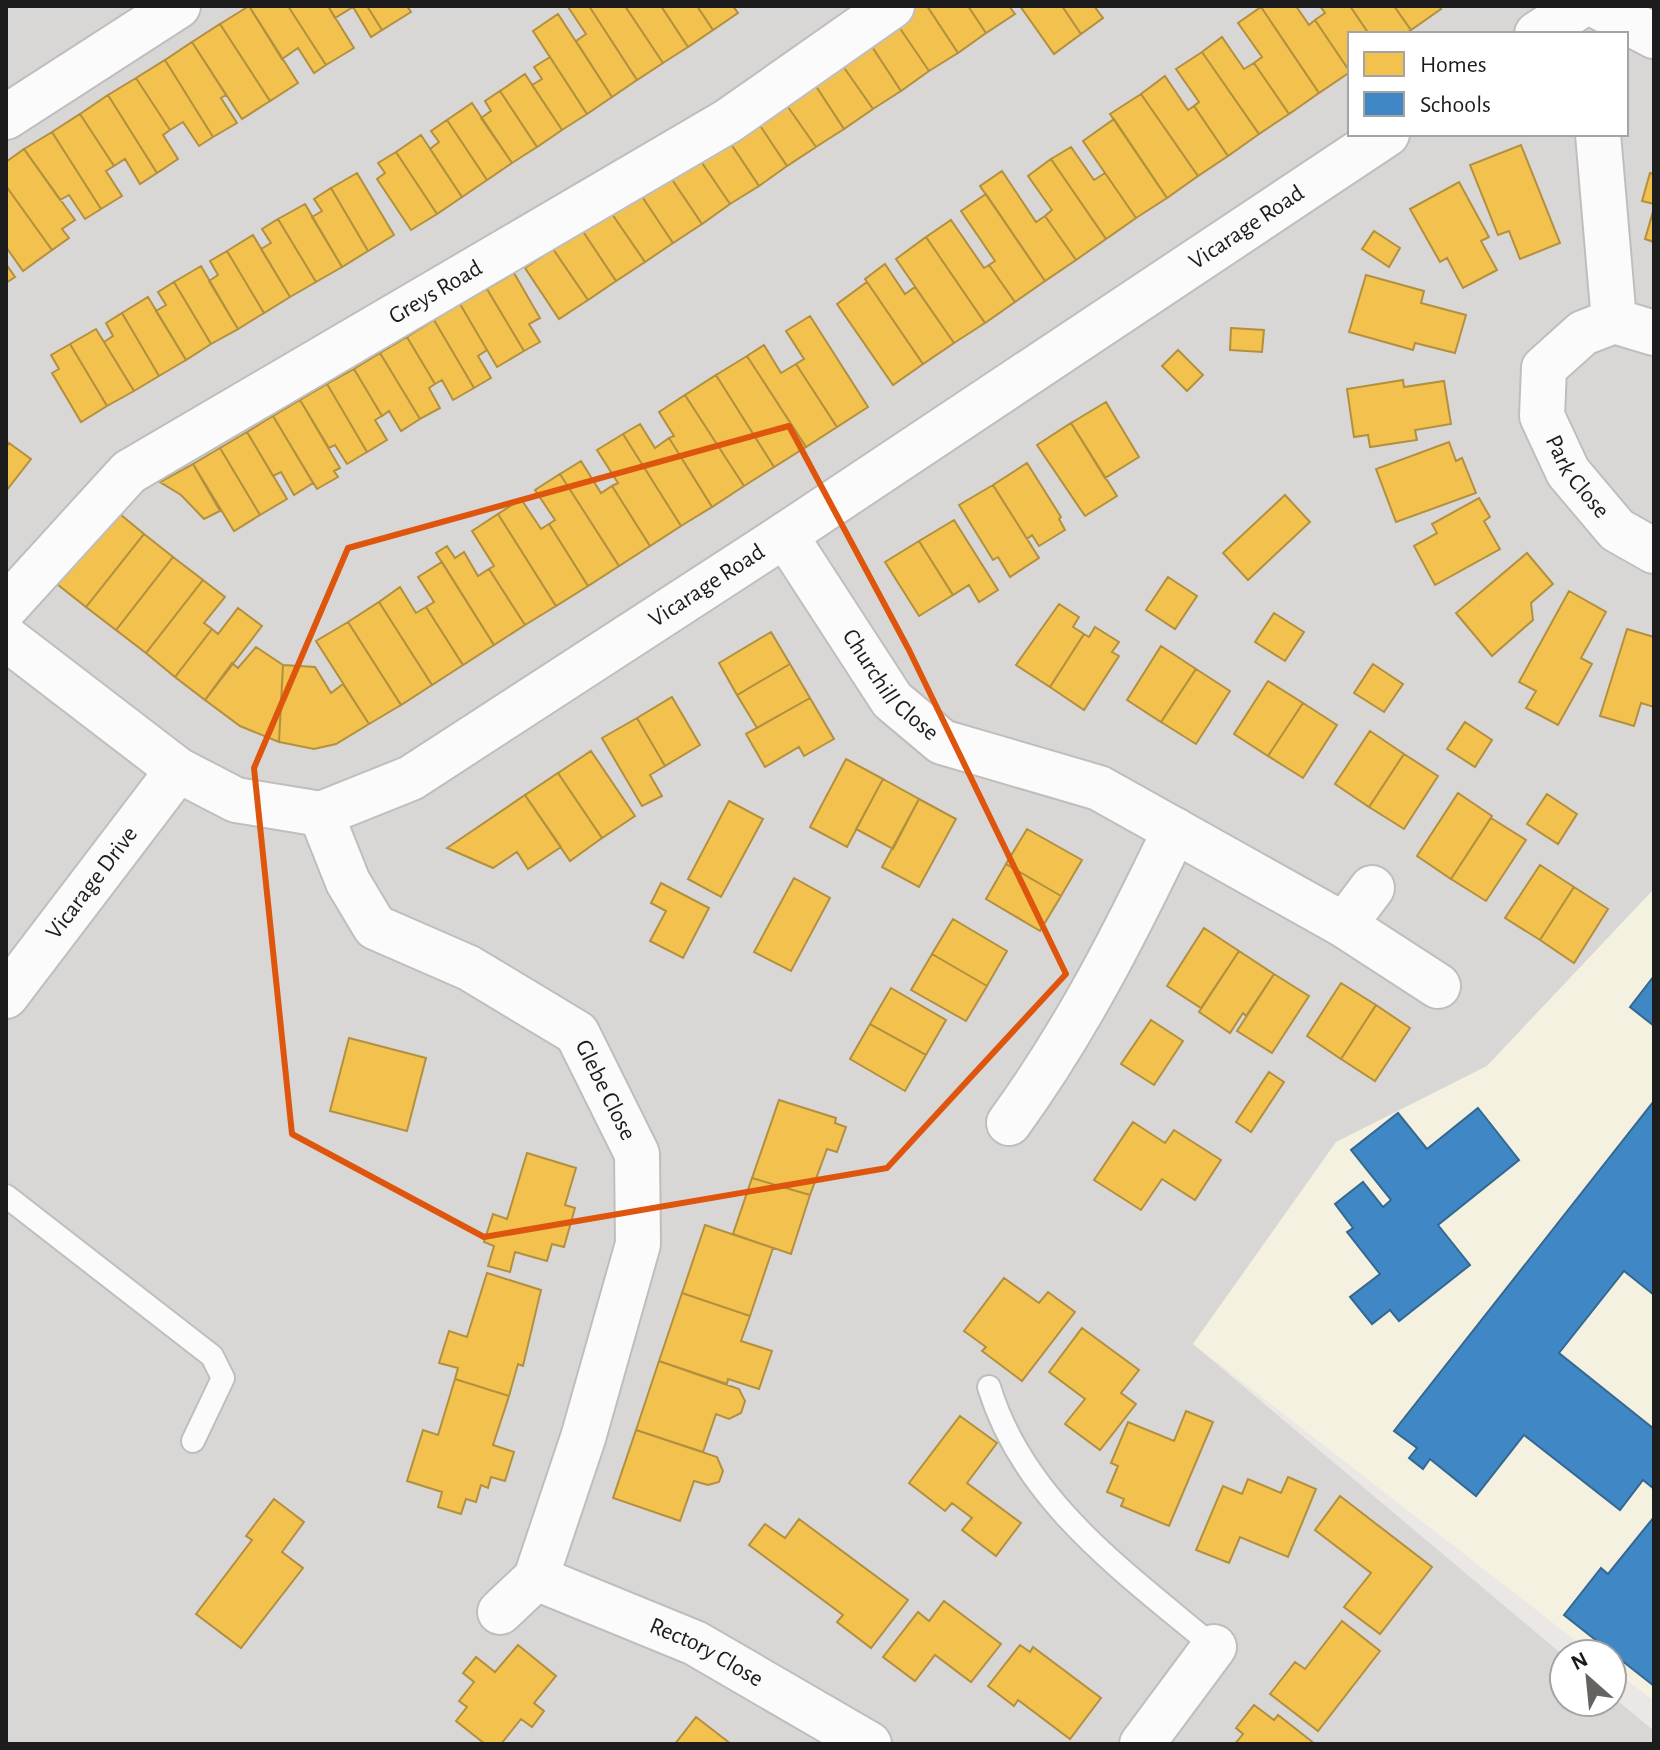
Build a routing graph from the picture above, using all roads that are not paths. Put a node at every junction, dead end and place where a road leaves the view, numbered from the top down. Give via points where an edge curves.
1 (178, 6) edge
2 (892, 6) edge
3 (1580, 6) edge
4 (1588, 6) edge
5 (1597, 6) edge
6 (1540, 32) edge
7 (1590, 32) edge
8 (1654, 36) edge
9 (6, 117) edge
10 (1384, 136) edge
11 (1598, 136) edge
12 (1634, 327) edge
13 (785, 535) junction
14 (1654, 551) edge
15 (6, 607) edge
16 (6, 638) edge
17 (178, 770) junction
18 (321, 814) junction
19 (1175, 830) junction
20 (1372, 888) dead end
21 (1344, 925) junction
22 (1438, 986) dead end
23 (6, 996) edge
24 (1009, 1123) dead end
25 (6, 1196) edge
26 (989, 1387) dead end
27 (193, 1441) dead end
28 (536, 1578) junction
29 (500, 1612) dead end
30 (1214, 1647) joint
31 (869, 1744) edge
32 (1142, 1744) edge

1 - 9 street
2 - 15 street, Greys Road via 728,121 129,472
3 - 6 street
4 - 7 street
5 - 8 street
10 - 13 street, Vicarage Road
11 - 12 street, Park Close
12 - 14 street, Park Close via 1583,333 1544,368 1542,416 1568,472 1617,530
13 - 18 street, Vicarage Road via 411,778
13 - 19 street, Churchill Close via 892,700 942,742 1099,788
16 - 17 street
17 - 18 street via 236,800
17 - 23 street, Vicarage Drive
18 - 28 street, Glebe Close via 348,882 375,927 469,968 577,1033 637,1154 638,1244 583,1438
19 - 21 street, Churchill Close
19 - 24 street via 1118,949 1053,1062
20 - 21 street
21 - 22 street, Churchill Close
25 - 27 lane via 212,1356 223,1378
26 - 30 lane via 1001,1426 1088,1542
28 - 29 street, Glebe Close
28 - 31 street, Rectory Close via 695,1643
30 - 32 street

